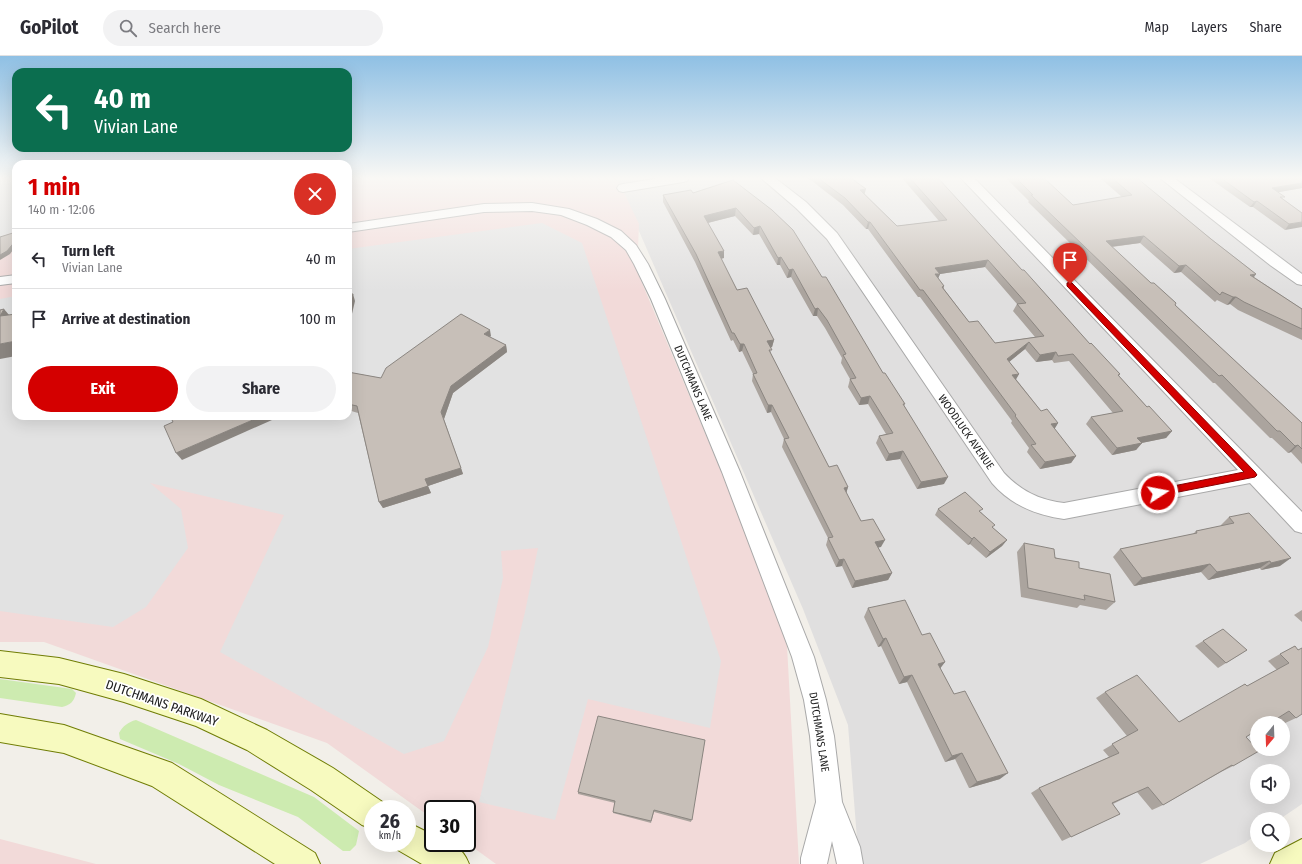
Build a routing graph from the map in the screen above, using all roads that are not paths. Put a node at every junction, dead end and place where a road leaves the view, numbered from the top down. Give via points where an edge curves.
1 (432, 216) edge
2 (574, 216) edge
3 (812, 216) edge
4 (1003, 216) edge
5 (1215, 216) edge
6 (352, 227) edge
7 (12, 280) edge
8 (0, 281) edge
9 (1302, 281) edge
10 (1252, 475) junction
11 (1302, 525) edge
12 (0, 664) edge
13 (0, 728) edge
14 (829, 802) junction
15 (364, 808) edge
16 (416, 843) edge
17 (1302, 855) edge
18 (304, 864) edge
19 (453, 864) edge
20 (814, 864) edge
21 (850, 864) edge
22 (1286, 864) edge

1 - 6 street, DUTCHMANS LANE
2 - 14 street, DUTCHMANS LANE via 616,234 631,248 658,299 734,479 798,643 815,700 822,736
3 - 10 street, WOODLUCK AVENUE via 832,236 998,478 1007,490 1020,498 1040,507 1064,511
4 - 10 street
5 - 9 street
7 - 8 street
10 - 11 street
12 - 15 main road, DUTCHMANS PARKWAY via 59,671 124,688 201,714 258,740
13 - 18 main road via 64,740 161,774
14 - 20 street, DUTCHMANS LANE
14 - 21 street, DUTCHMANS LANE via 847,847
16 - 19 main road
17 - 22 main road

